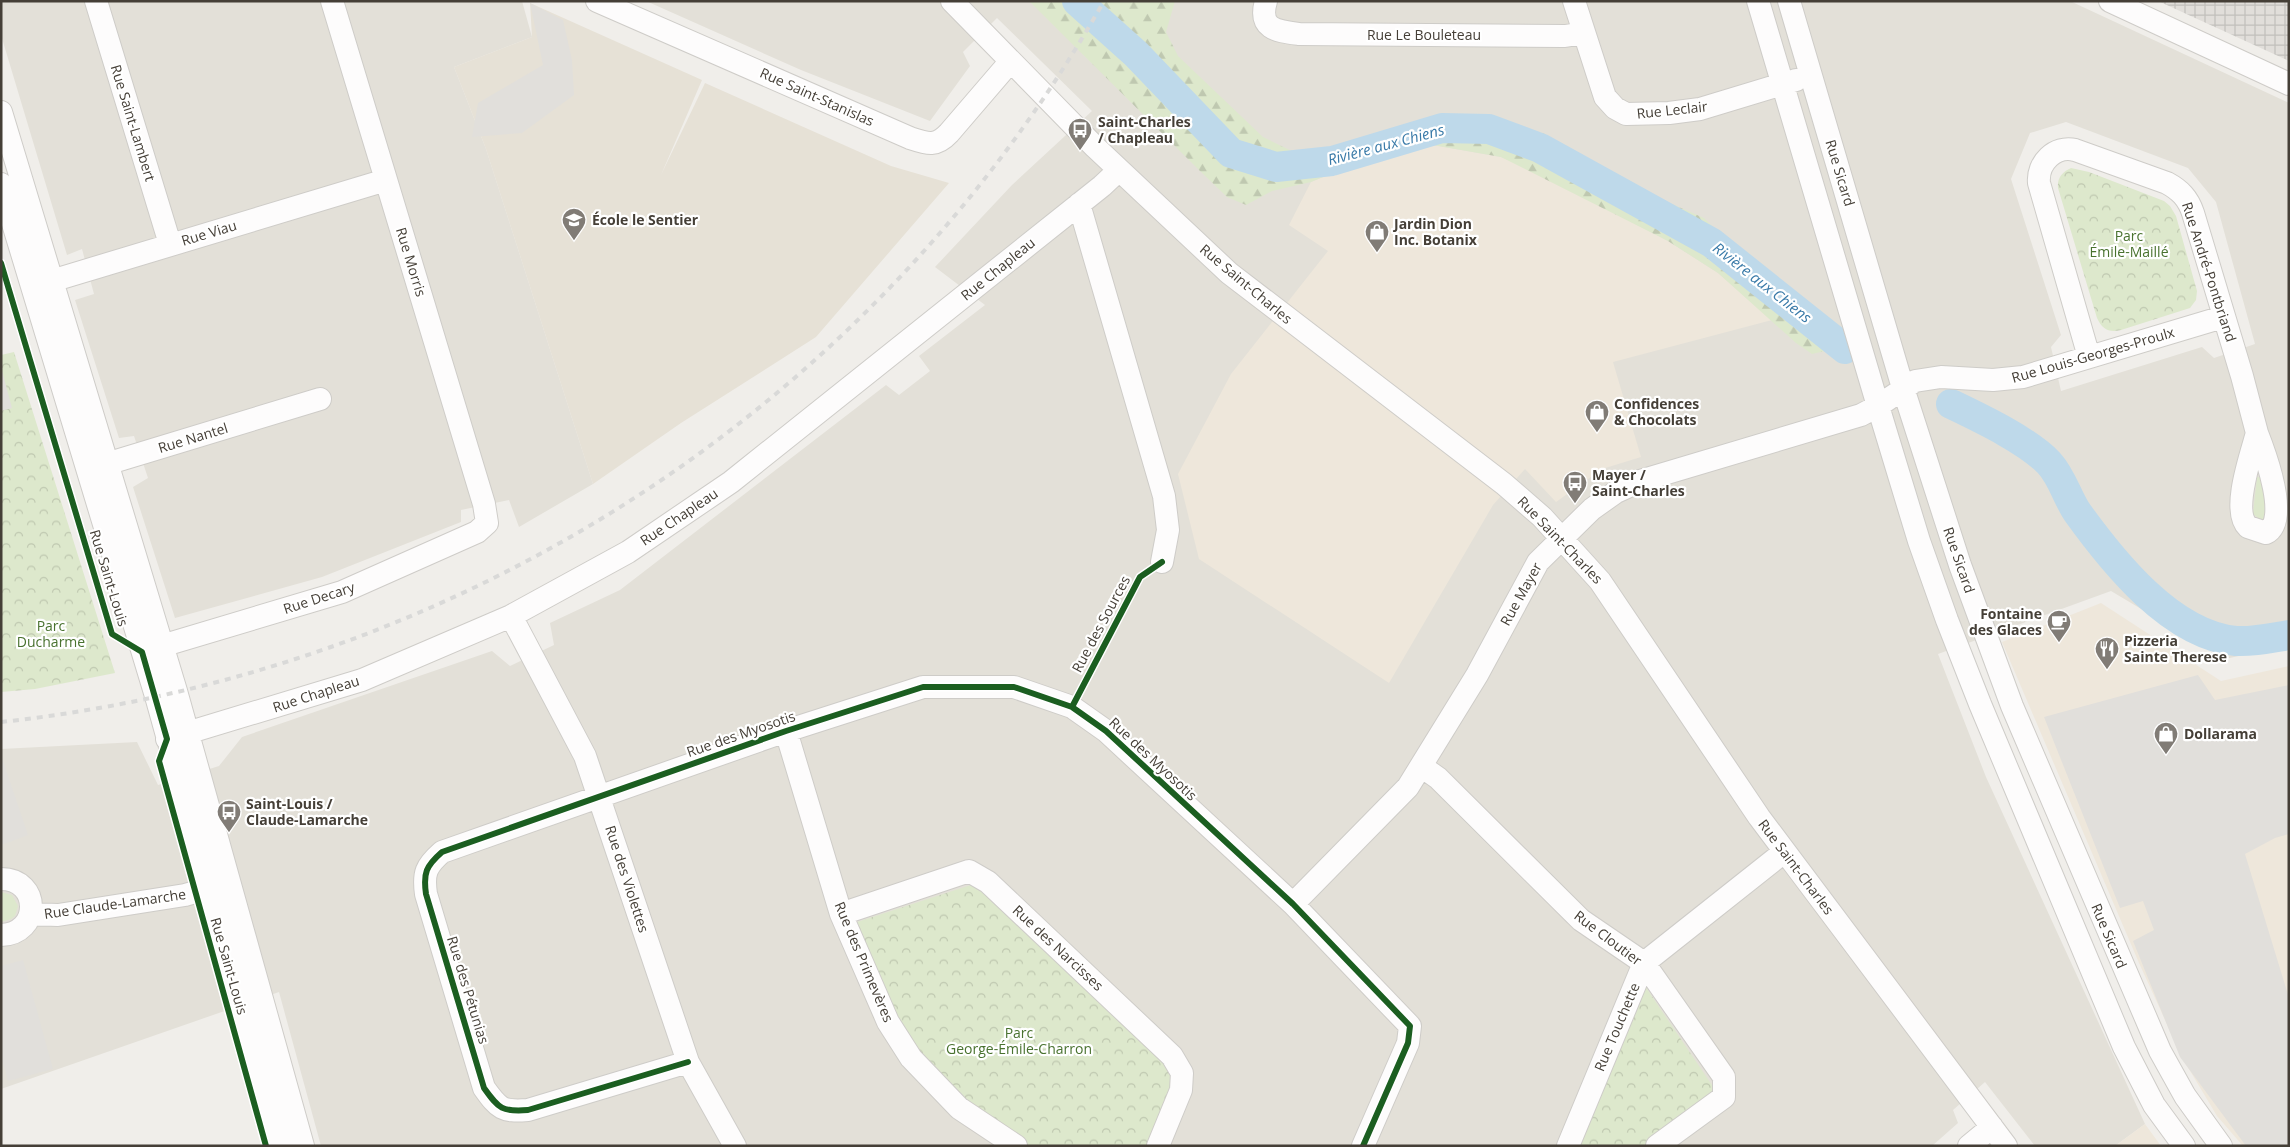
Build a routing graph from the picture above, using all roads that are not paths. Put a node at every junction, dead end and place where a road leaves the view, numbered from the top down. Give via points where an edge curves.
1 (96, 1) edge
2 (332, 1) edge
3 (597, 1) edge
4 (952, 1) edge
5 (1574, 1) edge
6 (1758, 1) edge
7 (1789, 1) edge
8 (2110, 1) edge
9 (1266, 12) edge
10 (1584, 33) junction
11 (1010, 62) junction
12 (1811, 75) junction
13 (1782, 84) junction
14 (2289, 84) edge
15 (1, 112) edge
16 (1118, 170) junction
17 (386, 180) junction
18 (1, 184) edge
19 (1079, 204) junction
20 (170, 244) junction
21 (42, 284) junction
22 (2223, 317) junction
23 (2089, 357) junction
24 (1903, 388) junction
25 (320, 399) dead end
26 (1878, 406) junction
27 (2256, 433) dead end
28 (97, 467) junction
29 (487, 523) joint
30 (1561, 538) junction
31 (1162, 562) dead end
32 (511, 616) junction
33 (152, 649) junction
34 (2012, 706) junction
35 (1985, 717) junction
36 (786, 731) junction
37 (178, 736) junction
38 (1421, 766) junction
39 (599, 796) junction
40 (1784, 852) junction
41 (1, 879) edge
42 (219, 885) junction
43 (1292, 904) junction
44 (30, 914) junction
45 (841, 914) junction
46 (2107, 930) junction
47 (1, 935) edge
48 (2079, 941) junction
49 (1644, 964) junction
50 (688, 1062) junction
51 (1992, 1127) junction
52 (280, 1146) edge
53 (304, 1146) edge
54 (734, 1146) edge
55 (1016, 1146) edge
56 (1158, 1146) edge
57 (1363, 1146) edge
58 (1568, 1146) edge
59 (1657, 1146) edge
60 (1969, 1146) edge
61 (2006, 1146) edge
62 (2184, 1146) edge
63 (2221, 1146) edge

1 - 20 street, Rue Saint-Lambert
2 - 17 street, Rue Morris
3 - 11 street, Rue Saint-Stanislas via 931,145 949,133
4 - 11 street, Rue Saint-Charles
5 - 10 street, Rue Leclair
6 - 13 street
7 - 12 street, Rue Sicard
8 - 14 street
9 - 10 street, Rue Le Bouleteau via 1282,31 1306,34 1565,36
10 - 13 street, Rue Leclair via 1604,98 1626,114 1700,109
11 - 16 street, Rue Saint-Charles
12 - 13 street, Rue Leclair
12 - 24 street, Rue Sicard
13 - 26 street
15 - 21 street, Rue Saint-Louis
16 - 19 street, Rue Chapleau
16 - 30 street, Rue Saint-Charles via 1242,283 1485,468 1536,511
17 - 20 street, Rue Viau
17 - 29 street, Rue Morris
18 - 21 street, Rue Saint-Louis
19 - 31 street via 1164,496 1168,530
19 - 32 street, Rue Chapleau via 731,482 628,552
20 - 21 street, Rue Viau
21 - 28 street, Rue Saint-Louis
22 - 23 street, Rue Louis-Georges-Proulx
22 - 23 street, Rue André-Pontbriand via 2193,213 2183,194 2167,183 2064,149 2047,159 2040,171 2039,183
22 - 27 street, Rue André-Pontbriand
23 - 24 street, Rue Louis-Georges-Proulx via 2016,378 1932,377 1915,380
24 - 26 street, Rue Mayer
24 - 34 street, Rue Sicard via 1960,565
25 - 28 street, Rue Nantel
26 - 30 street, Rue Mayer via 1861,415 1636,483 1608,497
26 - 35 street via 1922,549
28 - 33 street, Rue Saint-Louis
29 - 33 street, Rue Decary via 476,532 355,587
30 - 38 street, Rue Mayer via 1538,562
30 - 40 street, Rue Saint-Charles via 1597,577 1623,612
32 - 37 street, Rue Chapleau via 362,680
32 - 39 street, Rue des Violettes via 585,756
33 - 37 street, Rue Saint-Louis
34 - 35 street
34 - 46 street, Rue Sicard
35 - 48 street
36 - 39 street, Rue des Myosotis
36 - 43 street, Rue des Myosotis via 923,687 1014,687 1048,698 1072,707 1106,731
36 - 45 street, Rue des Primevères
37 - 42 street, Rue Saint-Louis
38 - 43 street, Rue Mayer via 1408,787
38 - 49 street, Rue Cloutier via 1438,778 1581,920
39 - 50 street, Rue des Violettes
39 - 50 street, Rue des Pétunias via 442,852 429,864 423,878 484,1088 498,1107 510,1112 528,1110
40 - 49 street, Rue Touchette
40 - 51 street, Rue Saint-Charles
41 - 44 street, Rue Claude-Lamarche via 13,880 26,890 31,901
42 - 44 street, Rue Claude-Lamarche via 172,897 58,914
42 - 52 street, Rue Saint-Louis
42 - 53 street, Rue Saint-Louis
43 - 57 street, Rue des Myosotis via 1410,1026 1408,1043
44 - 47 street, Rue Claude-Lamarche via 19,930
45 - 55 street, Rue des Primevères via 888,1022 910,1058 959,1108
45 - 56 street, Rue des Narcisses via 969,871 988,882 1172,1056 1182,1073 1181,1090
46 - 48 street
46 - 63 street, Rue Sicard via 2168,1067
48 - 62 street via 2139,1078
49 - 58 street, Rue Touchette
49 - 59 street, Rue Cloutier via 1724,1077 1724,1097
50 - 54 street, Rue des Violettes
51 - 60 street
51 - 61 street, Rue Saint-Charles

